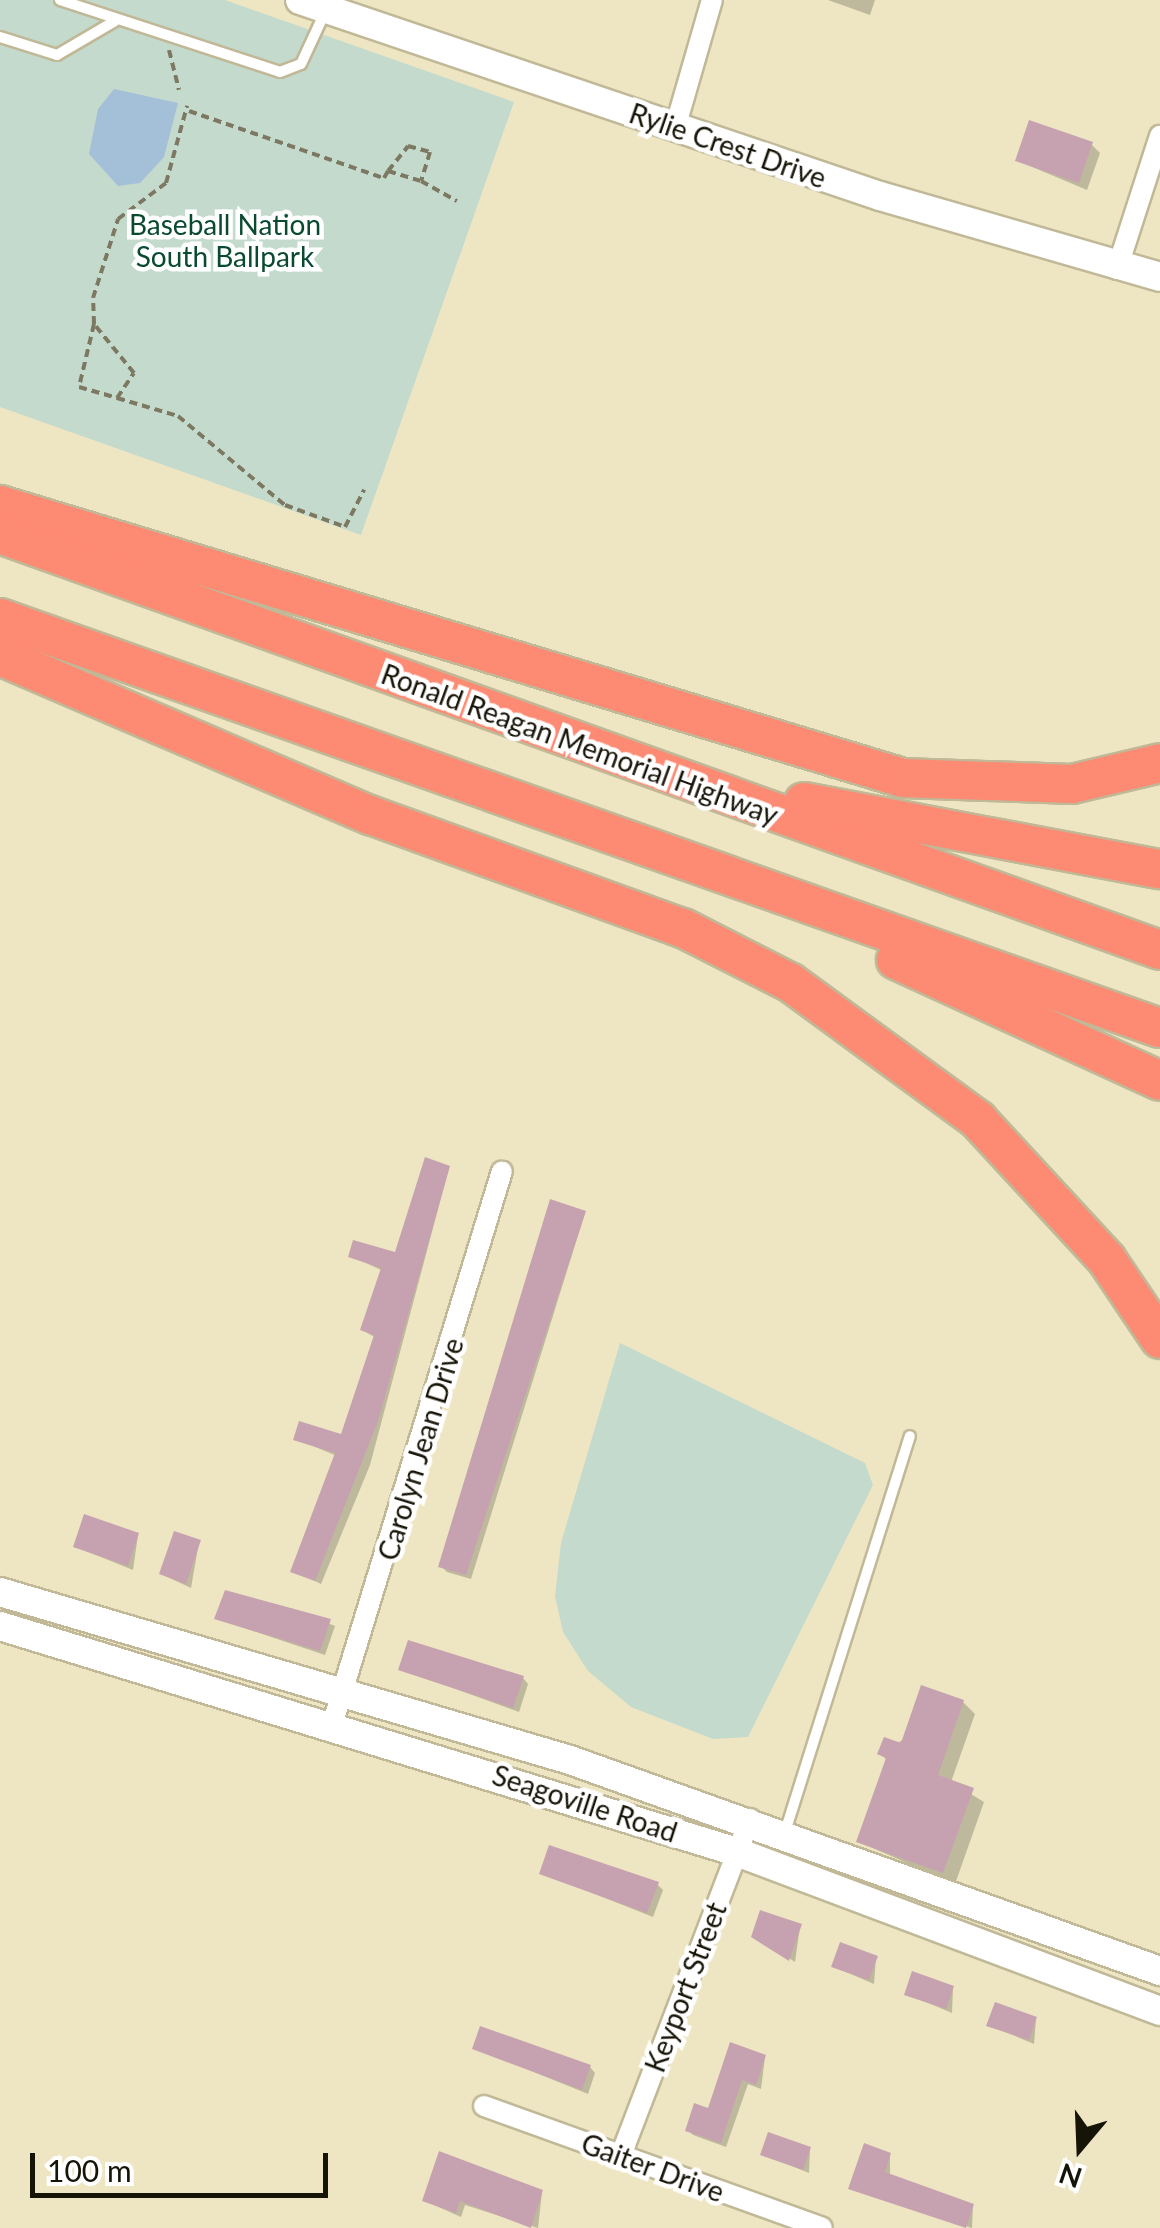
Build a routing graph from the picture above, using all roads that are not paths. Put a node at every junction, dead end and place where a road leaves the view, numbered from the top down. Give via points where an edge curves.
1 (60, 0) edge
2 (712, 0) edge
3 (313, 4) edge
4 (114, 21) junction
5 (0, 37) edge
6 (675, 128) junction
7 (1160, 136) edge
8 (1117, 269) junction
9 (1160, 277) edge
10 (0, 505) edge
11 (0, 534) edge
12 (0, 618) edge
13 (331, 654) junction
14 (0, 656) edge
15 (1160, 764) edge
16 (492, 792) junction
17 (1160, 869) edge
18 (1160, 950) edge
19 (1160, 1028) edge
20 (1160, 1081) edge
21 (502, 1171) dead end
22 (1160, 1338) edge
23 (910, 1436) dead end
24 (0, 1592) edge
25 (0, 1626) edge
26 (341, 1694) junction
27 (332, 1725) junction
28 (750, 1820) junction
29 (785, 1832) junction
30 (737, 1852) junction
31 (930, 1886) junction
32 (918, 1920) junction
33 (1160, 1971) edge
34 (1160, 2012) edge
35 (484, 2106) dead end
36 (621, 2155) junction
37 (822, 2228) edge

1 - 4 lane
2 - 6 street
3 - 4 lane via 292,70 256,69
3 - 6 main road, Rylie Crest Drive
4 - 5 lane via 57,54
6 - 8 main road, Rylie Crest Drive
7 - 8 street
8 - 9 main road, Rylie Crest Drive
10 - 15 highway via 902,778 1072,784
11 - 13 highway, Ronald Reagan Memorial Highway
12 - 16 highway
13 - 17 highway via 832,810
13 - 18 highway, Ronald Reagan Memorial Highway
14 - 22 highway via 370,814 683,928 790,982 978,1120 1107,1260
16 - 19 highway
16 - 20 highway
21 - 26 street, Carolyn Jean Drive
23 - 29 lane
24 - 26 main road, Seagoville Road
25 - 27 main road, Seagoville Road
26 - 27 street, Carolyn Jean Drive
26 - 28 main road, Seagoville Road
27 - 30 main road, Seagoville Road
28 - 29 main road, Seagoville Road
28 - 30 street, Keyport Street
29 - 31 main road, Seagoville Road
30 - 32 main road, Seagoville Road
30 - 36 street, Keyport Street
31 - 32 main road
31 - 33 main road, Seagoville Road
32 - 34 main road, Seagoville Road
35 - 36 street, Gaiter Drive
36 - 37 street, Gaiter Drive

